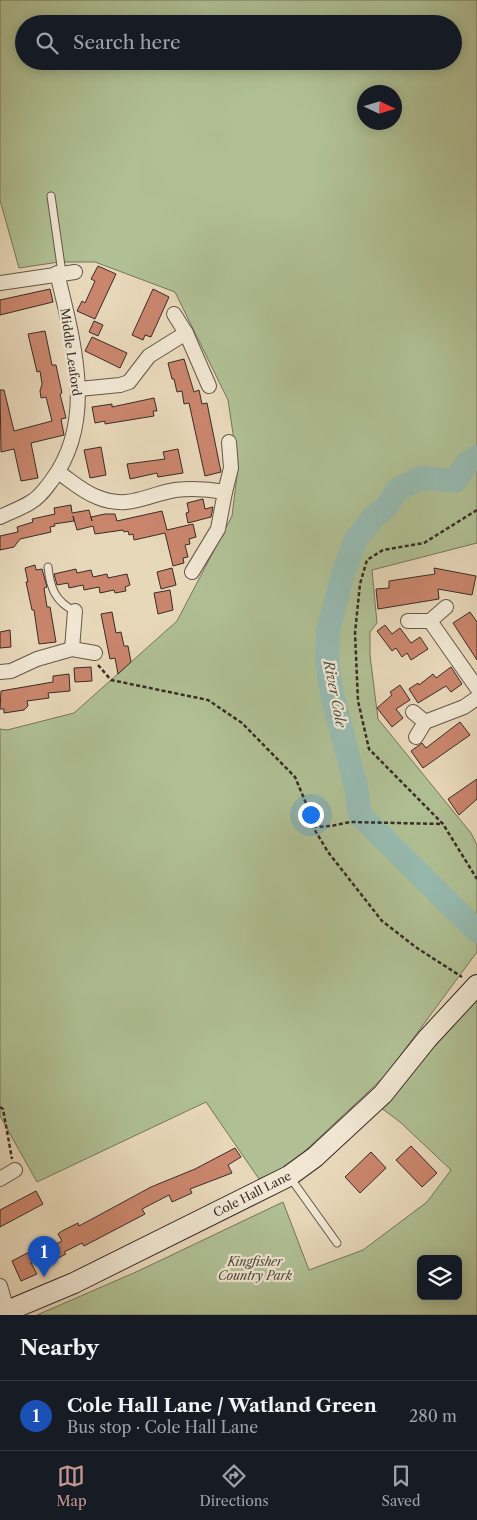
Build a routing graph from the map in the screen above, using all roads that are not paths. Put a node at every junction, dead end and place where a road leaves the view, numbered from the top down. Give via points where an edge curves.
1 (51, 196) dead end
2 (64, 272) junction
3 (0, 283) edge
4 (174, 314) dead end
5 (186, 333) junction
6 (209, 386) dead end
7 (79, 389) junction
8 (229, 442) dead end
9 (58, 472) junction
10 (225, 492) junction
11 (0, 517) edge
12 (48, 567) dead end
13 (192, 572) dead end
14 (446, 607) dead end
15 (75, 611) joint
16 (408, 621) dead end
17 (430, 621) junction
18 (72, 649) junction
19 (95, 653) road end
20 (0, 672) edge
21 (477, 688) edge
22 (477, 698) edge
23 (413, 712) dead end
24 (424, 722) junction
25 (416, 737) dead end
26 (477, 986) edge
27 (15, 1170) road end
28 (289, 1176) junction
29 (0, 1179) edge
30 (337, 1243) dead end
31 (0, 1286) edge
32 (3, 1312) edge

1 - 2 lane
2 - 3 street
2 - 7 street, Middle Leaford via 66,313
4 - 5 street
5 - 6 street
5 - 7 street via 149,356 129,382
7 - 9 street, Middle Leaford via 76,432
8 - 10 street via 231,468
9 - 10 street via 96,497 122,502 173,490 198,488
9 - 11 street, Middle Leaford via 32,502
10 - 13 street via 218,529
12 - 15 lane via 56,598
14 - 17 street
15 - 18 street
16 - 17 street
17 - 21 street
18 - 19 street
18 - 20 street
22 - 24 street via 464,707
23 - 24 street
24 - 25 street
26 - 28 street, Cole Hall Lane via 427,1039 383,1094 315,1157
27 - 29 street
28 - 30 lane
28 - 32 street, Cole Hall Lane via 74,1283
31 - 32 street

